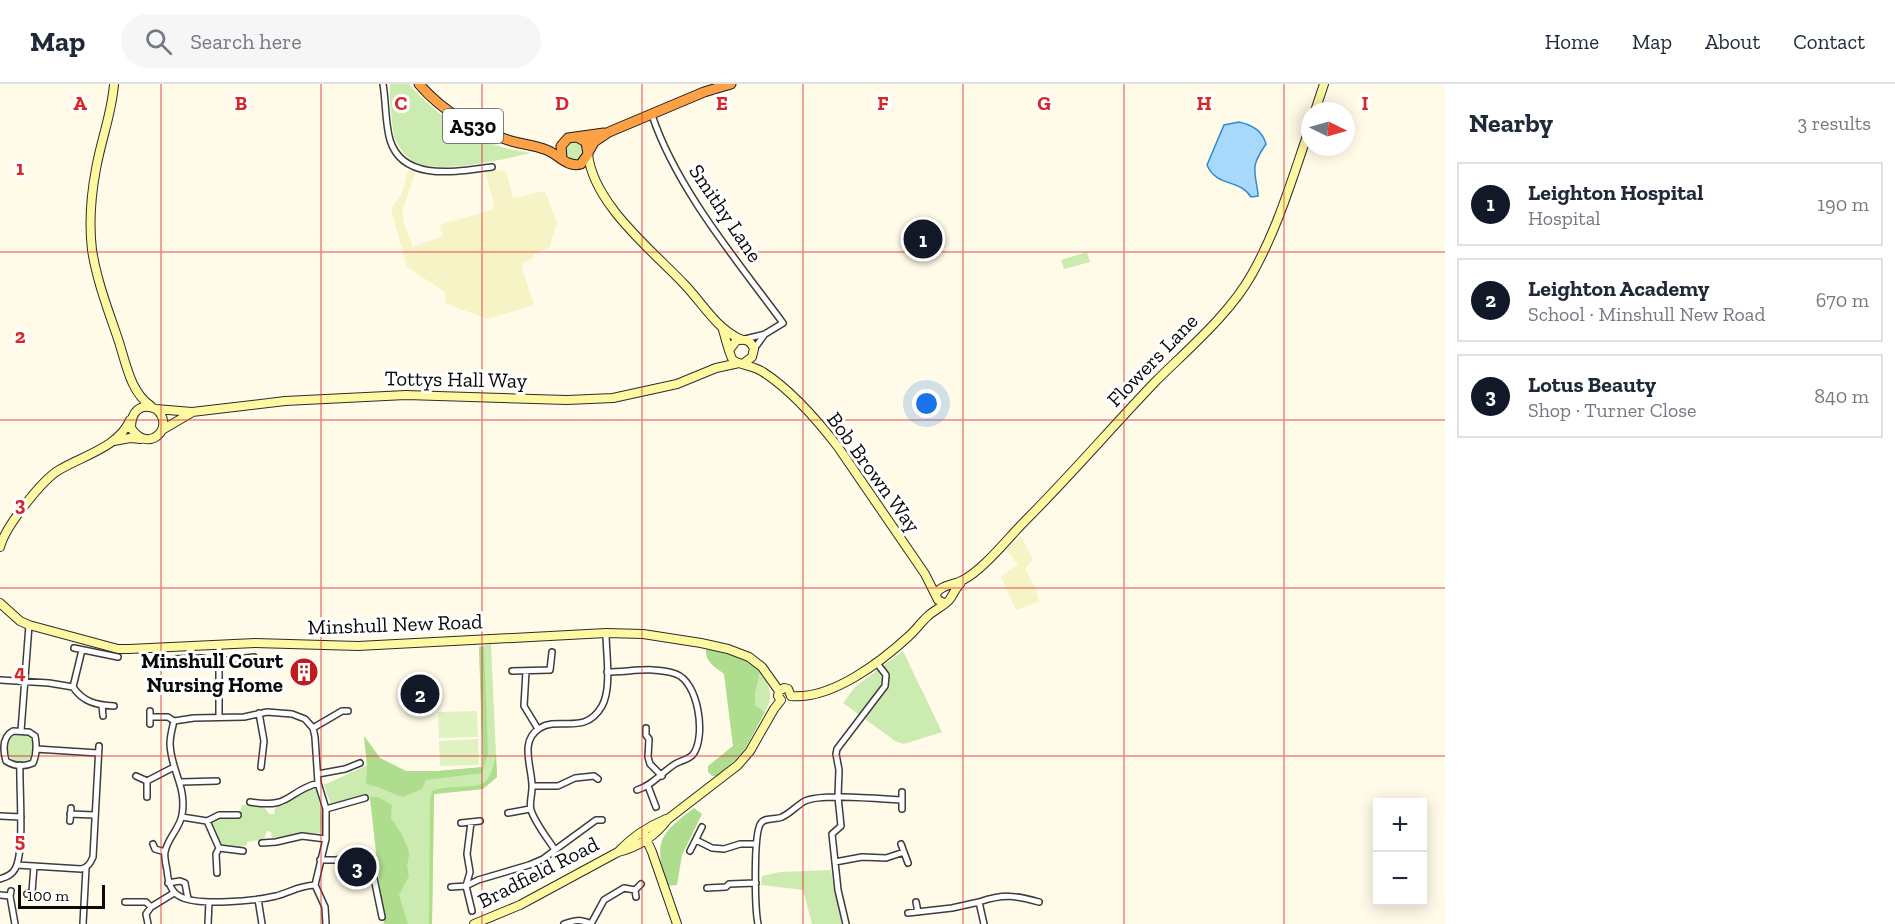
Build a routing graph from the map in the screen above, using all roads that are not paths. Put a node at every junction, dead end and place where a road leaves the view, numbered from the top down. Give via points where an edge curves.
1 (114, 84) edge
2 (383, 84) edge
3 (419, 84) edge
4 (731, 84) edge
5 (1324, 84) edge
6 (1318, 102) edge
7 (652, 115) junction
8 (609, 132) junction
9 (577, 137) junction
10 (562, 143) junction
11 (538, 147) junction
12 (588, 153) junction
13 (1301, 154) edge
14 (562, 158) junction
15 (575, 165) junction
16 (492, 167) dead end
17 (594, 178) junction
18 (723, 330) junction
19 (765, 334) junction
20 (742, 339) junction
21 (730, 350) junction
22 (754, 351) junction
23 (741, 363) junction
24 (716, 368) junction
25 (763, 371) junction
26 (132, 381) junction
27 (153, 408) junction
28 (192, 412) junction
29 (132, 416) junction
30 (162, 430) junction
31 (144, 439) junction
32 (113, 441) junction
33 (1, 543) edge
34 (925, 574) junction
35 (963, 580) junction
36 (943, 587) junction
37 (936, 595) junction
38 (951, 595) junction
39 (1, 603) edge
40 (944, 603) junction
41 (929, 615) junction
42 (29, 625) junction
43 (606, 633) junction
44 (219, 644) junction
45 (74, 648) dead end
46 (82, 650) junction
47 (552, 652) dead end
48 (118, 657) dead end
49 (254, 657) dead end
50 (219, 661) junction
51 (149, 662) dead end
52 (876, 662) junction
53 (550, 670) junction
54 (512, 671) dead end
55 (526, 671) junction
56 (607, 672) junction
57 (557, 674) dead end
58 (0, 680) edge
59 (24, 682) junction
60 (74, 687) junction
61 (779, 691) junction
62 (791, 696) junction
63 (781, 700) junction
64 (102, 705) junction
65 (114, 706) dead end
66 (344, 709) dead end
67 (259, 713) junction
68 (103, 716) dead end
69 (219, 717) junction
70 (174, 722) junction
71 (150, 724) dead end
72 (313, 728) junction
73 (646, 728) dead end
74 (538, 729) junction
75 (21, 731) junction
76 (639, 735) dead end
77 (646, 735) junction
78 (2, 747) edge
79 (36, 749) junction
80 (360, 763) dead end
81 (20, 765) junction
82 (174, 767) junction
83 (261, 767) dead end
84 (318, 774) junction
85 (595, 775) dead end
86 (136, 776) dead end
87 (662, 776) junction
88 (147, 781) junction
89 (209, 781) junction
90 (217, 781) dead end
91 (181, 782) junction
92 (318, 783) junction
93 (533, 786) junction
94 (648, 786) junction
95 (210, 790) dead end
96 (637, 790) dead end
97 (902, 792) dead end
98 (147, 797) dead end
99 (365, 798) dead end
100 (838, 798) junction
101 (902, 800) junction
102 (250, 802) dead end
103 (656, 807) dead end
104 (326, 809) junction
105 (531, 809) junction
106 (902, 809) dead end
107 (508, 813) dead end
108 (70, 814) dead end
109 (94, 815) junction
110 (238, 815) dead end
111 (0, 816) edge
112 (21, 817) junction
113 (182, 817) junction
114 (597, 818) dead end
115 (207, 821) junction
116 (480, 821) dead end
117 (471, 822) junction
118 (461, 823) dead end
119 (702, 827) dead end
120 (269, 833) dead end
121 (645, 835) junction
122 (326, 839) junction
123 (696, 840) junction
124 (756, 844) junction
125 (901, 844) dead end
126 (219, 848) junction
127 (153, 849) dead end
128 (555, 850) junction
129 (243, 851) dead end
130 (690, 851) dead end
131 (165, 852) junction
132 (904, 852) junction
133 (320, 860) junction
134 (835, 861) junction
135 (908, 862) dead end
136 (17, 865) junction
137 (34, 866) junction
138 (86, 868) junction
139 (217, 873) dead end
140 (0, 879) edge
141 (168, 883) junction
142 (756, 883) junction
143 (641, 884) dead end
144 (315, 885) junction
145 (466, 886) junction
146 (451, 887) dead end
147 (707, 888) dead end
148 (635, 890) junction
149 (174, 893) junction
150 (27, 894) dead end
151 (0, 895) edge
152 (636, 897) dead end
153 (188, 899) junction
154 (258, 899) junction
155 (125, 902) dead end
156 (209, 902) junction
157 (916, 902) dead end
158 (979, 902) junction
159 (1039, 902) dead end
160 (151, 907) junction
161 (471, 911) dead end
162 (918, 912) junction
163 (908, 913) dead end
164 (382, 917) dead end
165 (15, 924) edge
166 (83, 924) edge
167 (148, 924) edge
168 (208, 924) edge
169 (262, 924) edge
170 (326, 924) edge
171 (474, 924) edge
172 (564, 924) edge
173 (591, 924) edge
174 (677, 924) edge
175 (758, 924) edge
176 (846, 924) edge
177 (984, 924) edge

1 - 26 street via 92,197 92,251
2 - 16 street via 388,136 403,160 421,169 444,173
3 - 11 highway, A530 via 450,113 473,126
4 - 7 highway
5 - 6 street
7 - 8 highway
7 - 19 street, Smithy Lane via 688,190 783,323
8 - 9 highway
8 - 12 highway via 594,142
9 - 10 highway
9 - 12 highway via 586,142
10 - 11 highway, A530
10 - 14 highway
11 - 14 highway, A530
12 - 15 highway via 584,162
12 - 17 street
13 - 35 street, Flowers Lane via 1268,243 1229,306 1048,499
14 - 15 highway
15 - 17 street
17 - 18 street via 610,206
18 - 20 street
18 - 21 street
19 - 20 street
19 - 22 street
20 - 21 street via 732,344
20 - 22 street
21 - 23 street via 734,361
21 - 24 street, Tottys Hall Way
22 - 23 street via 749,361
22 - 25 street, Bob Brown Way
23 - 24 street, Tottys Hall Way
23 - 25 street, Bob Brown Way
24 - 28 street, Tottys Hall Way via 677,384 613,398 406,395 285,401
25 - 34 street, Bob Brown Way via 824,429
26 - 27 street via 139,395
26 - 29 street
27 - 28 street, Tottys Hall Way
27 - 29 street via 141,407
27 - 30 street via 162,416
28 - 30 street, Tottys Hall Way
29 - 31 street via 130,428
29 - 32 street via 127,428
30 - 31 street via 154,438
31 - 32 street
32 - 33 street via 44,482
34 - 36 street, Bob Brown Way
34 - 37 street, Bob Brown Way
35 - 36 street, Flowers Lane
35 - 38 street, Flowers Lane
36 - 37 street
36 - 38 street
37 - 40 street
37 - 41 street
38 - 40 street
39 - 42 street, Minshull New Road
40 - 41 street
41 - 52 street
42 - 44 street, Minshull New Road via 118,649
42 - 59 street
43 - 44 street, Minshull New Road via 358,646
43 - 56 street
43 - 61 street, Minshull New Road via 668,637 728,650 756,662
44 - 50 street
45 - 46 street
46 - 48 street
46 - 60 street
47 - 53 street
49 - 50 street
50 - 51 street via 201,658
50 - 69 street
52 - 62 street via 831,689
52 - 100 street via 887,681 837,749
53 - 55 street
53 - 57 street
54 - 55 street
55 - 74 street via 524,706
56 - 74 street via 605,699 598,712 580,723
56 - 87 street via 663,671 678,674 691,688 700,720 697,747 691,757
58 - 59 street
59 - 60 street
59 - 75 street
60 - 64 street via 80,697
61 - 62 street via 788,689
61 - 63 street
62 - 63 street via 787,701
63 - 121 street, Bradfield Road via 738,765
64 - 65 street
64 - 68 street
66 - 72 street
67 - 69 street
67 - 72 street via 292,714 305,719
67 - 83 street via 264,741
69 - 70 street
70 - 71 street via 150,714
70 - 82 street via 170,746
72 - 84 street
73 - 77 street
74 - 93 street via 528,747
75 - 78 street via 8,734
75 - 79 street via 35,736
76 - 77 street
77 - 87 street via 650,764
78 - 81 street via 6,761
79 - 81 street via 33,763
79 - 109 street via 98,749
80 - 84 street
81 - 112 street
82 - 88 street
82 - 91 street
84 - 92 street
85 - 93 street via 558,786
86 - 88 street
87 - 94 street
88 - 98 street
89 - 90 street
89 - 91 street
89 - 95 street
91 - 113 street
92 - 102 street via 272,808
92 - 104 street
93 - 105 street
94 - 96 street
94 - 103 street
97 - 101 street
99 - 104 street
100 - 101 street
100 - 124 street via 804,801 778,819 765,820 760,824
100 - 134 street via 841,826 832,834
101 - 106 street
104 - 122 street
105 - 107 street
105 - 128 street
108 - 109 street
109 - 138 street via 93,857
110 - 115 street via 219,815
111 - 112 street
112 - 136 street
113 - 115 street
113 - 131 street
114 - 128 street
115 - 126 street
116 - 117 street
117 - 118 street
117 - 145 street
119 - 123 street
120 - 122 street via 266,842 302,836
121 - 171 street, Bradfield Road via 520,906
121 - 174 street
122 - 133 street
123 - 124 street via 724,849
123 - 130 street
124 - 142 street
125 - 132 street
126 - 129 street
126 - 139 street
127 - 131 street
128 - 145 street via 529,865
131 - 141 street
132 - 134 street via 886,858
132 - 135 street
133 - 144 street
133 - 164 street via 361,855 370,859
134 - 176 street
136 - 137 street
136 - 140 street via 9,876
137 - 138 street
137 - 150 street via 32,892
138 - 166 street
141 - 149 street
141 - 153 street via 183,881
142 - 147 street
142 - 175 street
143 - 148 street
144 - 154 street
144 - 170 street via 325,907
145 - 146 street
145 - 161 street
148 - 152 street
148 - 173 street via 624,888 604,900
149 - 153 street
149 - 160 street
151 - 165 street via 11,894
153 - 156 street
154 - 156 street
154 - 169 street
155 - 160 street via 146,902
156 - 168 street
157 - 162 street
158 - 159 street via 1009,895
158 - 162 street
158 - 177 street
160 - 167 street via 146,914
162 - 163 street
172 - 173 street via 575,920

